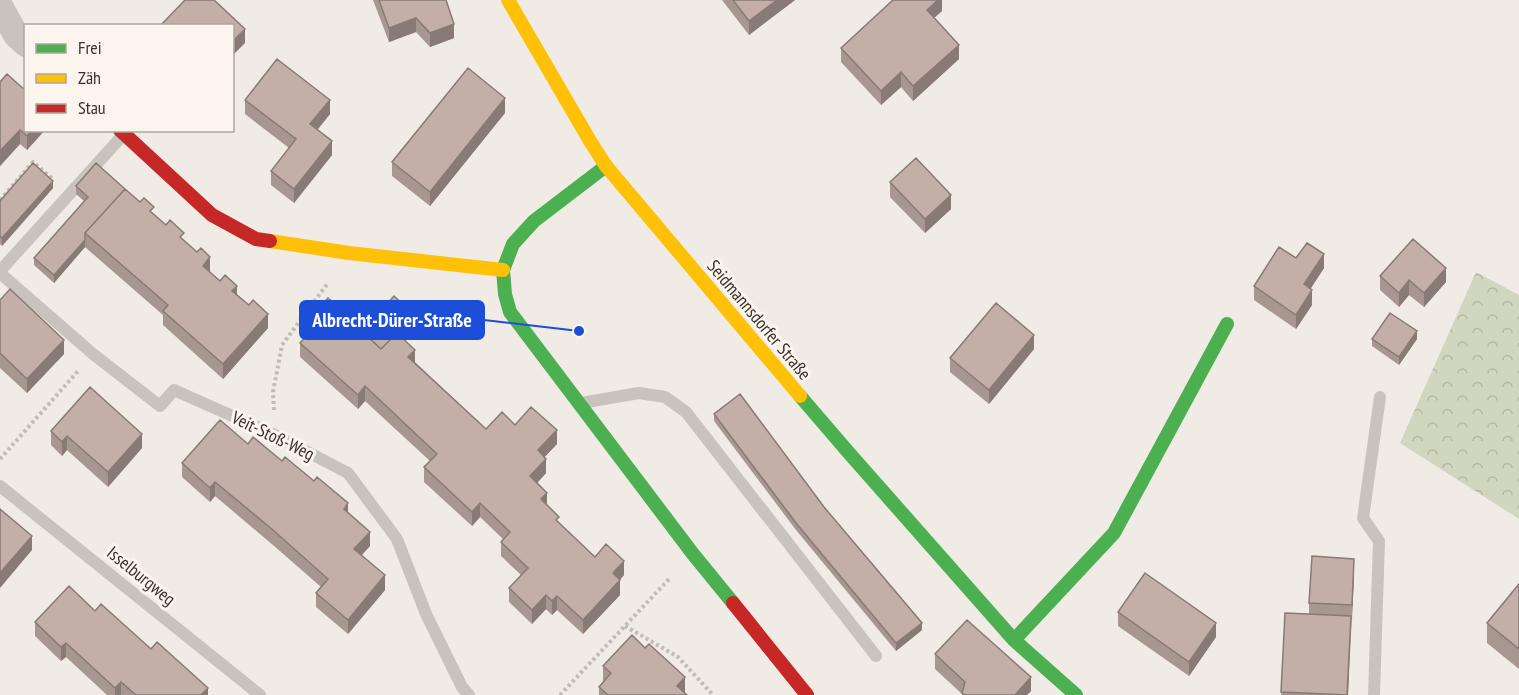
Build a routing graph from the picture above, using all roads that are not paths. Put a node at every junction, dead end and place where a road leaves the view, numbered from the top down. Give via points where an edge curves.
1 (508, 0) edge
2 (0, 6) edge
3 (24, 42) edge
4 (122, 132) edge
5 (606, 166) junction
6 (503, 270) junction
7 (0, 272) edge
8 (1227, 324) dead end
9 (1380, 397) dead end
10 (580, 403) junction
11 (0, 486) edge
12 (1014, 640) junction
13 (876, 656) dead end
14 (260, 695) edge
15 (469, 695) edge
16 (807, 695) edge
17 (1076, 695) edge
18 (1374, 695) edge

1 - 5 street, Seidmannsdorfer Straße
2 - 3 street
4 - 6 street, Veit-Stoß-Weg via 212,215 256,239
4 - 7 lane, Veit-Stoß-Weg
5 - 6 street via 534,221 513,244
5 - 12 street, Seidmannsdorfer Straße via 849,453
6 - 10 street via 510,312
7 - 15 lane, Veit-Stoß-Weg via 93,354 160,406 174,390 348,473 397,539 426,614
8 - 12 street via 1114,533
9 - 18 lane via 1363,518 1379,541
10 - 13 lane via 639,393 665,397 686,412
10 - 16 street via 693,554
11 - 14 lane, Isselburgweg
12 - 17 street, Seidmannsdorfer Straße

